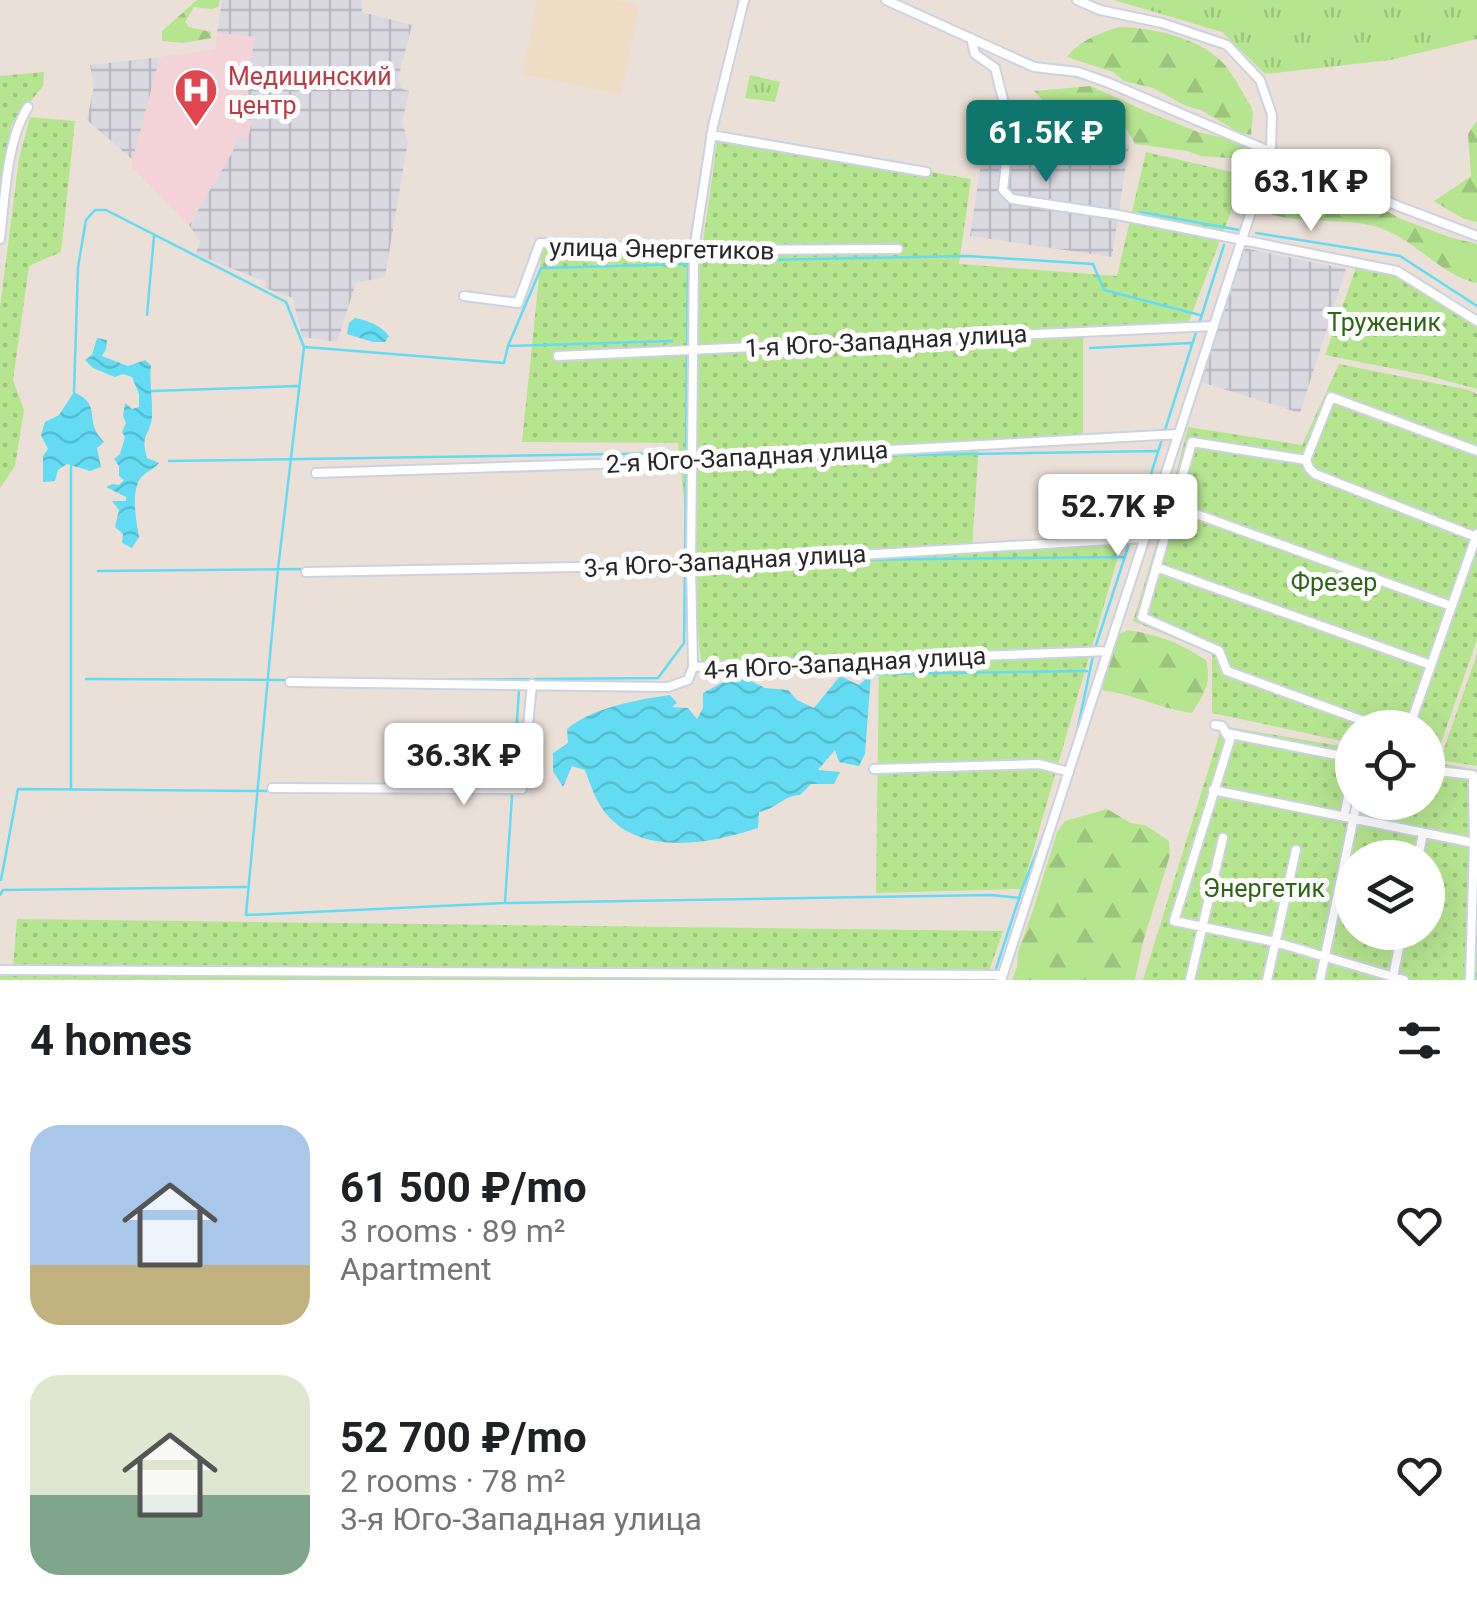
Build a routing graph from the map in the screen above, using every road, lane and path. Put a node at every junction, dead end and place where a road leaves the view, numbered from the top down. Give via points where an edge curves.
1 (744, 0) edge
2 (886, 0) edge
3 (1077, 0) edge
4 (971, 38) junction
5 (28, 107) dead end
6 (711, 135) junction
7 (1271, 150) junction
8 (926, 172) dead end
9 (1477, 236) edge
10 (0, 238) edge
11 (1243, 239) junction
12 (694, 250) junction
13 (898, 250) dead end
14 (464, 296) dead end
15 (1477, 321) edge
16 (1214, 326) junction
17 (692, 350) junction
18 (558, 356) dead end
19 (1179, 434) junction
20 (1477, 451) edge
21 (1306, 460) junction
22 (692, 461) junction
23 (316, 473) dead end
24 (1174, 506) junction
25 (1152, 518) junction
26 (1168, 526) junction
27 (1476, 535) edge
28 (1145, 538) junction
29 (691, 565) junction
30 (1156, 567) junction
31 (306, 572) dead end
32 (1451, 606) junction
33 (1108, 652) junction
34 (1432, 665) junction
35 (693, 667) junction
36 (290, 682) dead end
37 (532, 684) junction
38 (1335, 710) edge
39 (1416, 710) edge
40 (1215, 725) dead end
41 (1226, 733) junction
42 (1335, 755) edge
43 (874, 769) dead end
44 (1069, 772) junction
45 (1445, 772) edge
46 (272, 788) dead end
47 (1213, 790) junction
48 (1335, 815) edge
49 (1349, 820) edge
50 (1360, 820) edge
51 (1423, 832) junction
52 (1223, 838) dead end
53 (1421, 840) edge
54 (1474, 843) junction
55 (1296, 850) dead end
56 (1203, 927) junction
57 (1276, 942) junction
58 (1398, 950) edge
59 (1325, 956) junction
60 (0, 970) edge
61 (424, 976) edge
62 (1001, 978) edge
63 (1392, 978) edge
64 (1190, 980) edge
65 (1267, 980) edge
66 (1320, 980) edge
67 (1404, 980) edge
68 (1470, 980) edge

1 - 6 street
2 - 4 street
3 - 7 street via 1227,46 1260,80 1272,115
4 - 7 street via 1034,67 1109,82
4 - 11 street via 975,54 995,68 1010,127 1002,190 1012,199
5 - 10 street via 14,141
6 - 8 street
6 - 12 street
7 - 9 street
7 - 11 street
11 - 15 street via 1397,271
11 - 16 street
12 - 13 street, улица Энергетиков
12 - 14 street, улица Энергетиков via 540,243 518,303
12 - 17 street
16 - 17 street, 1-я Юго-Западная улица
16 - 19 street
17 - 18 street, 1-я Юго-Западная улица
17 - 22 street
19 - 22 street, 2-я Юго-Западная улица
19 - 25 street
20 - 21 street via 1330,398
21 - 24 street via 1192,442
21 - 27 street via 1316,474
22 - 23 street, 2-я Юго-Западная улица
22 - 29 street
24 - 26 street
24 - 32 street
25 - 26 street
25 - 28 street
26 - 30 street
27 - 32 street
28 - 29 street, 3-я Юго-Западная улица
28 - 33 street
29 - 31 street, 3-я Юго-Западная улица
29 - 35 street
30 - 34 street
30 - 38 street via 1142,617 1219,651 1227,671
32 - 34 street
33 - 35 street, 4-я Юго-Западная улица
33 - 44 street
34 - 39 street
35 - 37 street, 4-я Юго-Западная улица via 688,680 668,687
36 - 37 street, 4-я Юго-Западная улица
37 - 46 street via 522,789
40 - 41 street
41 - 42 street
41 - 47 street via 1230,740
43 - 44 street via 1039,764
44 - 62 street
45 - 54 street via 1472,775
47 - 48 street
47 - 56 street via 1174,920
49 - 59 street
50 - 51 street
51 - 53 street
51 - 54 street
52 - 56 street
54 - 68 street
55 - 57 street
56 - 57 street
56 - 64 street
57 - 59 street
57 - 65 street
58 - 63 street
59 - 63 street
59 - 66 street
60 - 61 street
61 - 62 street
63 - 67 street

